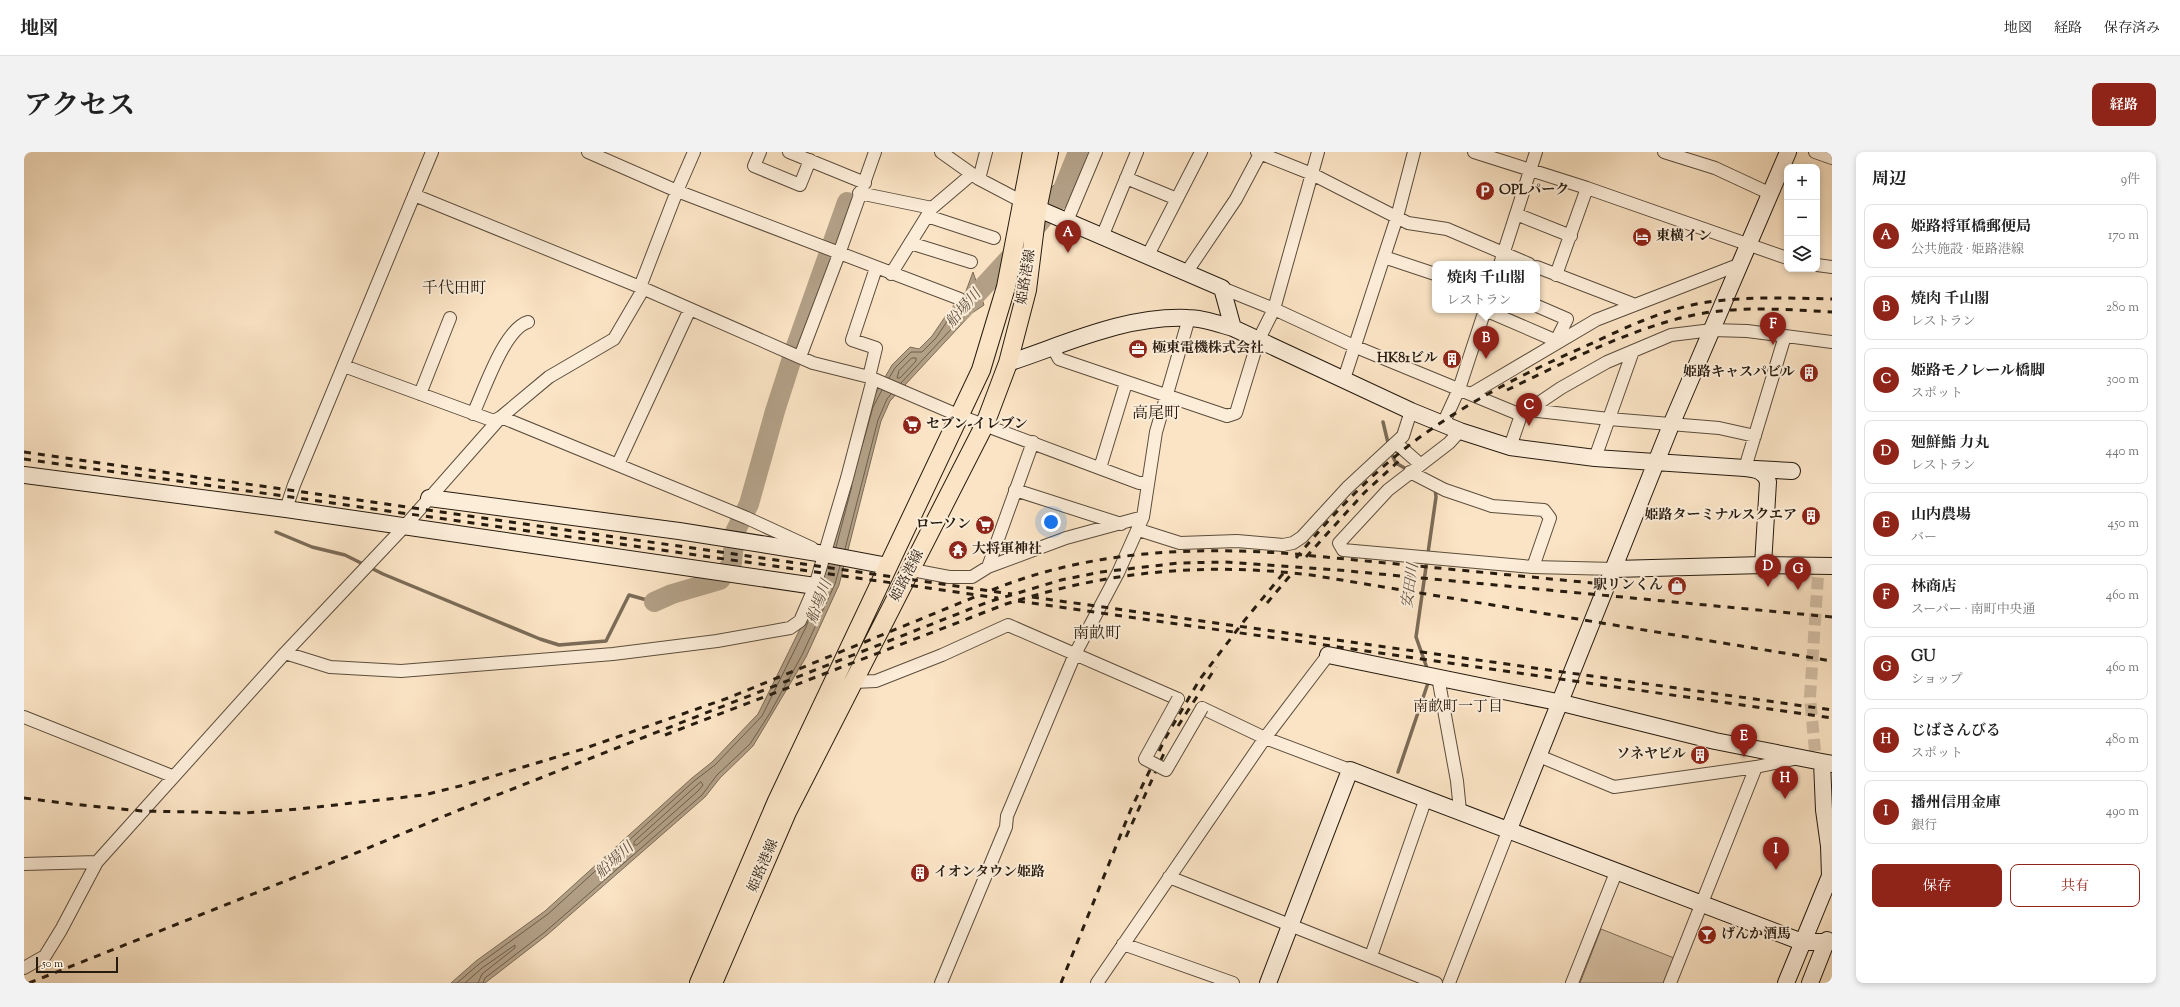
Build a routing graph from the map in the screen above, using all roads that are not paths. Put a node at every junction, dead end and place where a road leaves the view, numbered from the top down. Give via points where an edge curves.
1 (432, 152) edge
2 (588, 152) edge
3 (694, 152) edge
4 (760, 152) edge
5 (789, 152) edge
6 (875, 152) edge
7 (941, 152) edge
8 (986, 152) edge
9 (1032, 152) edge
10 (1049, 152) edge
11 (1096, 152) edge
12 (1137, 152) edge
13 (1201, 152) edge
14 (1318, 152) edge
15 (1414, 152) edge
16 (1474, 152) edge
17 (1536, 152) edge
18 (1664, 152) edge
19 (1788, 152) edge
20 (1815, 152) edge
21 (1260, 153) edge
22 (1832, 158) edge
23 (810, 160) junction
24 (1531, 170) junction
25 (1312, 174) junction
26 (976, 177) junction
27 (1126, 178) junction
28 (862, 188) junction
29 (1587, 188) junction
30 (677, 191) junction
31 (1771, 194) junction
32 (414, 195) junction
33 (1177, 199) junction
34 (1021, 201) junction
35 (1037, 210) junction
36 (929, 212) junction
37 (1516, 214) junction
38 (1397, 217) junction
39 (1067, 222) junction
40 (1571, 236) junction
41 (1102, 237) junction
42 (994, 238) dead end
43 (910, 243) junction
44 (1748, 243) junction
45 (839, 254) junction
46 (1147, 257) junction
47 (1384, 257) junction
48 (1784, 257) edge
49 (1502, 259) edge
50 (1513, 261) edge
51 (971, 262) dead end
52 (1738, 265) junction
53 (1820, 266) edge
54 (876, 268) junction
55 (1540, 268) edge
56 (1832, 268) edge
57 (1186, 273) junction
58 (1432, 273) edge
59 (891, 274) junction
60 (1556, 274) junction
61 (640, 287) junction
62 (1222, 288) junction
63 (960, 299) dead end
64 (1634, 304) junction
65 (1540, 307) edge
66 (690, 309) junction
67 (1274, 309) junction
68 (1484, 313) edge
69 (1492, 313) edge
70 (450, 318) dead end
71 (1189, 318) junction
72 (528, 322) dead end
73 (1233, 328) junction
74 (1712, 330) junction
75 (1785, 336) junction
76 (1258, 341) junction
77 (1558, 342) junction
78 (1832, 342) edge
79 (1356, 347) junction
80 (1053, 348) junction
81 (1633, 352) junction
82 (800, 357) junction
83 (1008, 363) junction
84 (344, 366) junction
85 (873, 379) junction
86 (1344, 379) junction
87 (1126, 383) junction
88 (1459, 389) junction
89 (420, 394) junction
90 (1471, 394) junction
91 (1167, 397) junction
92 (1411, 410) junction
93 (1525, 412) junction
94 (473, 414) junction
95 (960, 416) junction
96 (501, 417) junction
97 (1609, 419) junction
98 (985, 424) junction
99 (1443, 424) junction
100 (1671, 425) junction
101 (1460, 431) junction
102 (1755, 436) junction
103 (1033, 442) junction
104 (1396, 444) junction
105 (1510, 447) junction
106 (1595, 458) junction
107 (1658, 462) junction
108 (618, 464) junction
109 (1420, 464) junction
110 (1100, 468) junction
111 (1750, 469) junction
112 (1792, 471) dead end
113 (1410, 472) junction
114 (24, 475) edge
115 (1148, 484) junction
116 (1015, 490) junction
117 (429, 498) junction
118 (286, 509) junction
119 (1143, 517) junction
120 (1121, 524) junction
121 (404, 527) junction
122 (1139, 530) junction
123 (825, 554) junction
124 (1763, 565) junction
125 (888, 566) junction
126 (1832, 566) edge
127 (988, 567) junction
128 (1533, 567) junction
129 (1615, 569) junction
130 (912, 570) junction
131 (815, 586) junction
132 (285, 653) junction
133 (1075, 654) junction
134 (1328, 655) joint
135 (1438, 677) junction
136 (854, 682) junction
137 (1562, 703) junction
138 (24, 717) edge
139 (1265, 738) junction
140 (1539, 756) junction
141 (1798, 758) junction
142 (1827, 763) edge
143 (1756, 767) junction
144 (1350, 770) junction
145 (172, 776) junction
146 (1426, 798) junction
147 (1460, 811) junction
148 (1509, 829) junction
149 (1829, 830) edge
150 (97, 862) junction
151 (24, 864) edge
152 (1617, 870) junction
153 (1169, 877) junction
154 (1700, 902) junction
155 (1292, 924) junction
156 (1830, 941) edge
157 (1802, 942) junction
158 (1123, 944) junction
159 (1370, 956) junction
160 (24, 968) edge
161 (699, 983) edge
162 (714, 983) edge
163 (940, 983) edge
164 (1097, 983) edge
165 (1233, 983) edge
166 (1268, 983) edge
167 (1436, 983) edge
168 (1449, 983) edge
169 (1572, 983) edge
170 (1670, 983) edge
171 (1786, 983) edge
172 (1810, 983) edge

1 - 32 street
2 - 30 street
3 - 30 street
4 - 23 street via 754,166 800,185
5 - 23 street
6 - 28 street
7 - 26 street
8 - 26 street
9 - 34 main road, 姫路港線
10 - 35 main road, 姫路港線
11 - 39 street
12 - 27 street
13 - 33 street
14 - 25 street
15 - 38 street
16 - 24 street
17 - 24 street
18 - 31 street via 1715,168
19 - 31 street
20 - 22 street
21 - 25 street
21 - 57 street via 1236,199
23 - 28 street
24 - 29 street
24 - 37 street
25 - 38 street
25 - 67 street
26 - 34 street
26 - 36 street
27 - 33 street
27 - 41 street
28 - 36 street
28 - 45 street
29 - 40 street
29 - 44 street
30 - 45 street
30 - 61 street
31 - 44 street
32 - 61 street
32 - 84 street
33 - 46 street
34 - 35 street
34 - 95 main road, 姫路港線 via 1006,287 981,370
35 - 39 street
35 - 83 main road, 姫路港線 via 1027,290
36 - 42 street
36 - 43 street
37 - 40 street
37 - 49 street
38 - 47 street
38 - 49 street via 1408,223 1447,229
39 - 41 street
40 - 60 street
41 - 46 street
43 - 51 street
43 - 59 street
44 - 48 street
44 - 52 street
45 - 54 street
45 - 82 street
46 - 57 street
47 - 58 street
47 - 79 street
49 - 50 street
52 - 64 street
52 - 74 street
53 - 56 street
54 - 59 street
54 - 85 street via 852,340 876,348
55 - 60 street
57 - 62 street
59 - 63 street
60 - 64 street
61 - 66 street
61 - 96 street via 641,293 614,339 549,377
62 - 67 street
62 - 73 street
64 - 77 street via 1596,320
65 - 77 street via 1567,319
66 - 82 street
66 - 108 street
67 - 76 street
67 - 79 street
68 - 88 street
69 - 77 street
70 - 89 street
71 - 73 street
71 - 80 street via 1116,326
71 - 91 street
72 - 94 street via 522,323 509,337
73 - 76 street
74 - 75 street
74 - 81 street via 1671,335
74 - 100 street
75 - 78 street
75 - 102 street
76 - 86 street
76 - 91 street via 1236,413 1227,416
77 - 90 street
79 - 86 street
79 - 88 street
80 - 83 street
80 - 87 street via 1059,359
81 - 93 street via 1594,369
81 - 97 street
82 - 85 street
83 - 98 main road, 姫路港線
84 - 89 street
84 - 118 street
85 - 95 street
85 - 123 street
86 - 92 street
87 - 91 street
87 - 110 street
88 - 90 street
88 - 99 street
89 - 94 street
90 - 93 street
91 - 115 street via 1156,432
92 - 99 street
92 - 104 street via 1403,436
93 - 97 street
93 - 105 street
94 - 96 street via 494,421
95 - 98 street
95 - 125 main road, 姫路港線
96 - 108 street
96 - 117 street
97 - 100 street
97 - 106 street
98 - 103 street
98 - 130 main road, 姫路港線
99 - 101 street
100 - 102 street via 1719,428
100 - 107 street
101 - 105 street
101 - 109 street via 1449,443
102 - 111 street
103 - 110 street
103 - 116 street
104 - 109 street
104 - 122 street via 1347,488 1294,543 1180,543
105 - 106 street
106 - 107 street
107 - 111 street
107 - 129 street
108 - 123 street
109 - 113 street
110 - 115 street
111 - 112 street
111 - 124 street via 1765,474 1768,486
113 - 128 street via 1445,490 1492,506 1544,510 1550,518
113 - 128 street via 1388,490 1340,543 1343,550
114 - 118 street
115 - 119 street
116 - 120 street
116 - 127 street
117 - 121 street
117 - 123 street
118 - 121 street
119 - 120 street
119 - 122 street
120 - 127 street via 1066,538
121 - 131 street
121 - 132 street
122 - 133 street
123 - 125 street
123 - 131 street
124 - 126 street
124 - 129 street
125 - 161 main road, 姫路港線 via 777,801
127 - 130 street via 972,577 949,577
128 - 129 street
129 - 137 street
130 - 136 main road, 姫路港線
131 - 132 street via 800,621 790,628 717,641 613,654 401,671 330,667
132 - 145 street
133 - 136 street via 1008,625 876,681
133 - 139 street, bridge via 1178,699 1145,759 1166,770 1202,708
133 - 163 street
134 - 135 street
134 - 139 street
135 - 137 street
135 - 147 street
136 - 162 main road, 姫路港線 via 787,812
137 - 140 street
137 - 141 street via 1715,741
138 - 145 street
139 - 144 street
139 - 153 street
140 - 143 street via 1614,787
140 - 148 street
141 - 142 street
141 - 143 street
142 - 149 street
143 - 154 street
144 - 146 street
144 - 155 street
145 - 150 street
146 - 147 street
146 - 159 street
147 - 148 street
148 - 152 street
148 - 168 street
149 - 157 street via 1830,876
150 - 151 street
150 - 160 street via 45,956
152 - 154 street
152 - 169 street
153 - 155 street
153 - 158 street
154 - 157 street
154 - 170 street
155 - 159 street
155 - 166 street
156 - 157 street
156 - 172 street
157 - 171 street
158 - 164 street
158 - 165 street
159 - 167 street

